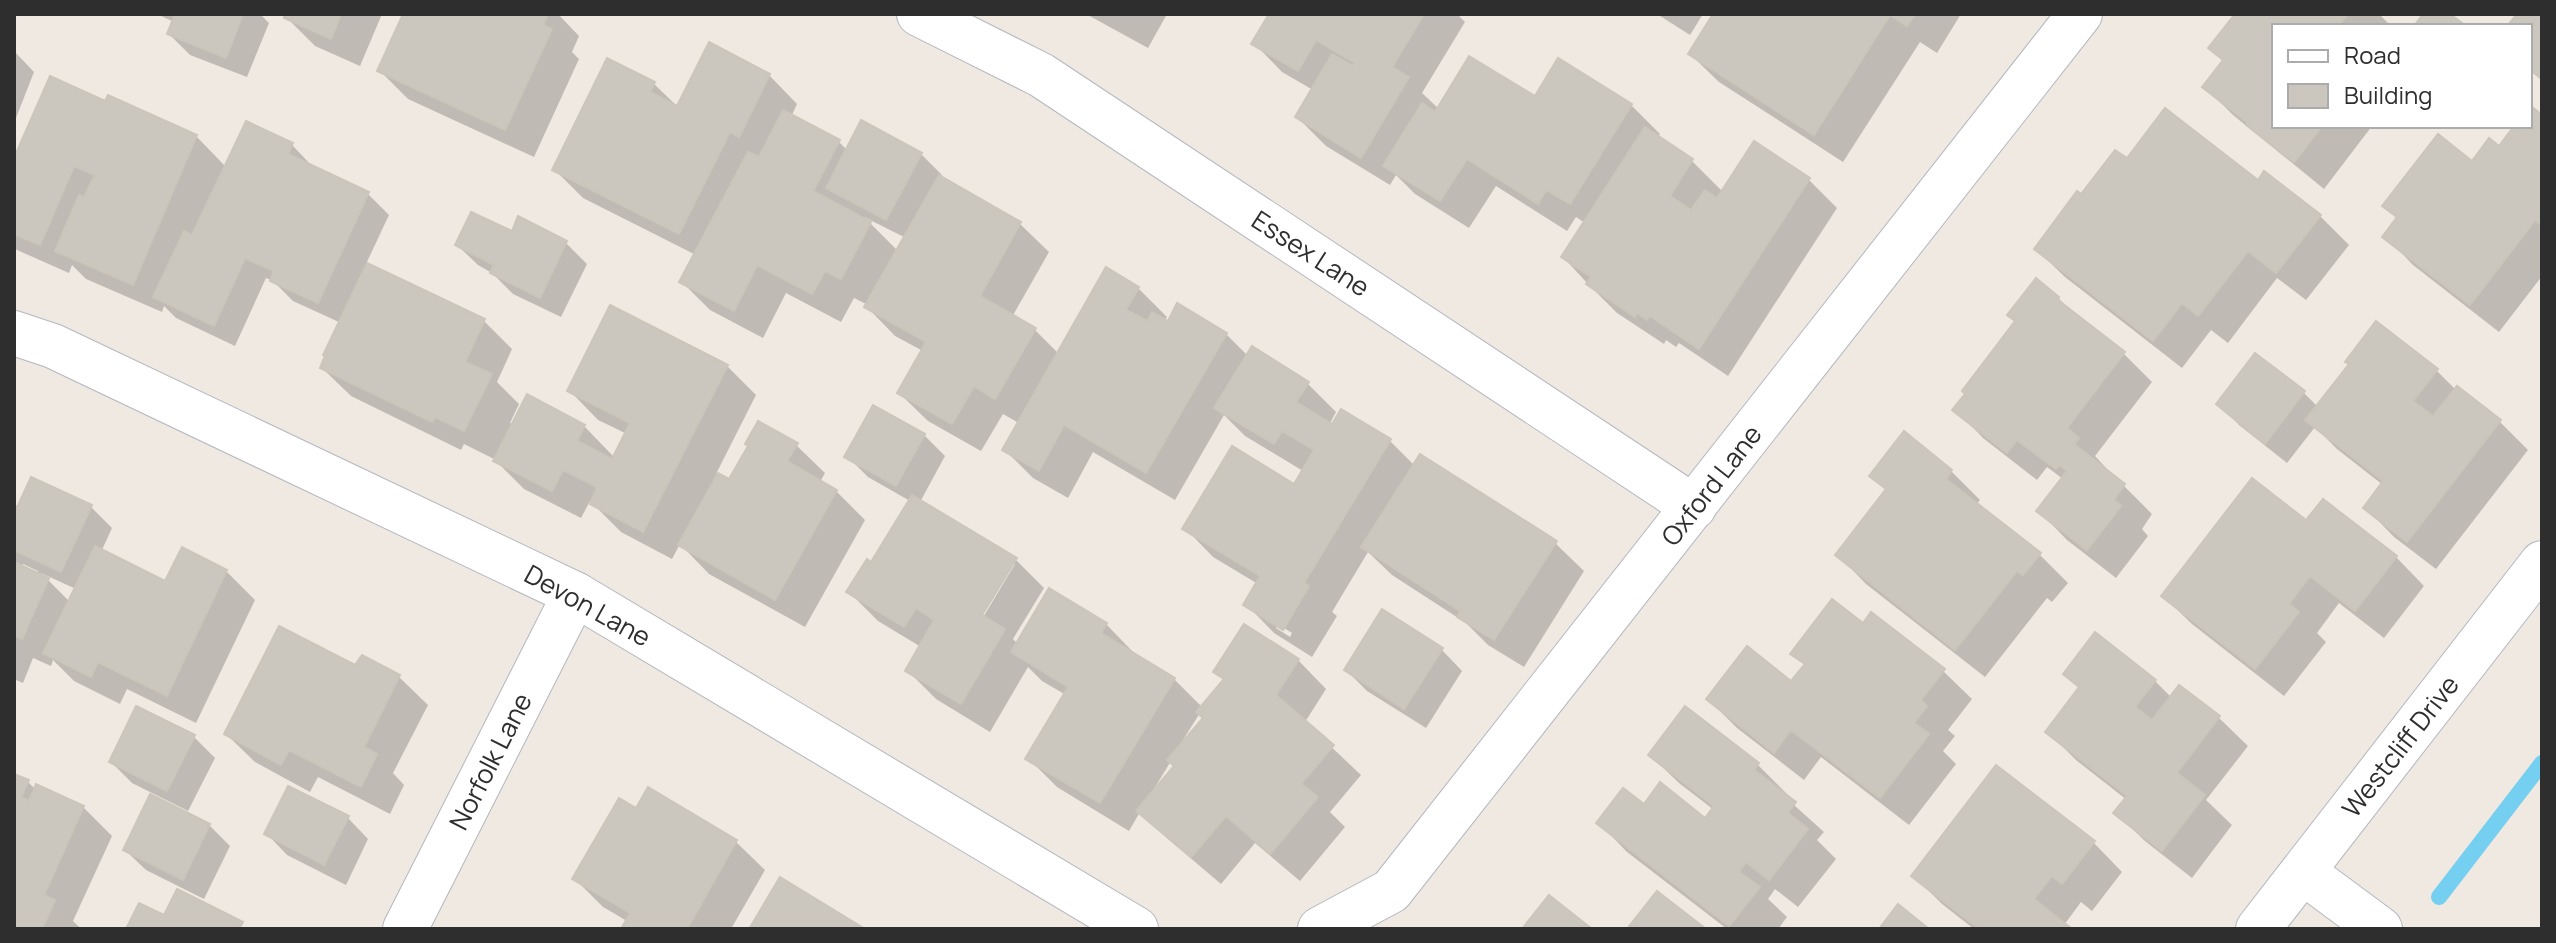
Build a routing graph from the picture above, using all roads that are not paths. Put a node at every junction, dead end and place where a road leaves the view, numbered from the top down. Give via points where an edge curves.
1 (919, 14) edge
2 (2080, 14) edge
3 (14, 333) edge
4 (1694, 507) junction
5 (2542, 563) edge
6 (575, 594) junction
7 (2303, 872) junction
8 (405, 929) edge
9 (1136, 929) edge
10 (1320, 929) edge
11 (2258, 929) edge
12 (2380, 929) edge

1 - 4 street, Essex Lane via 1041,75
2 - 4 street, Oxford Lane
3 - 6 street, Devon Lane via 67,352
4 - 10 street, Oxford Lane via 1391,891
5 - 7 street, Westcliff Drive
6 - 8 street, Norfolk Lane
6 - 9 street, Devon Lane
7 - 11 street, Westcliff Drive
7 - 12 street

